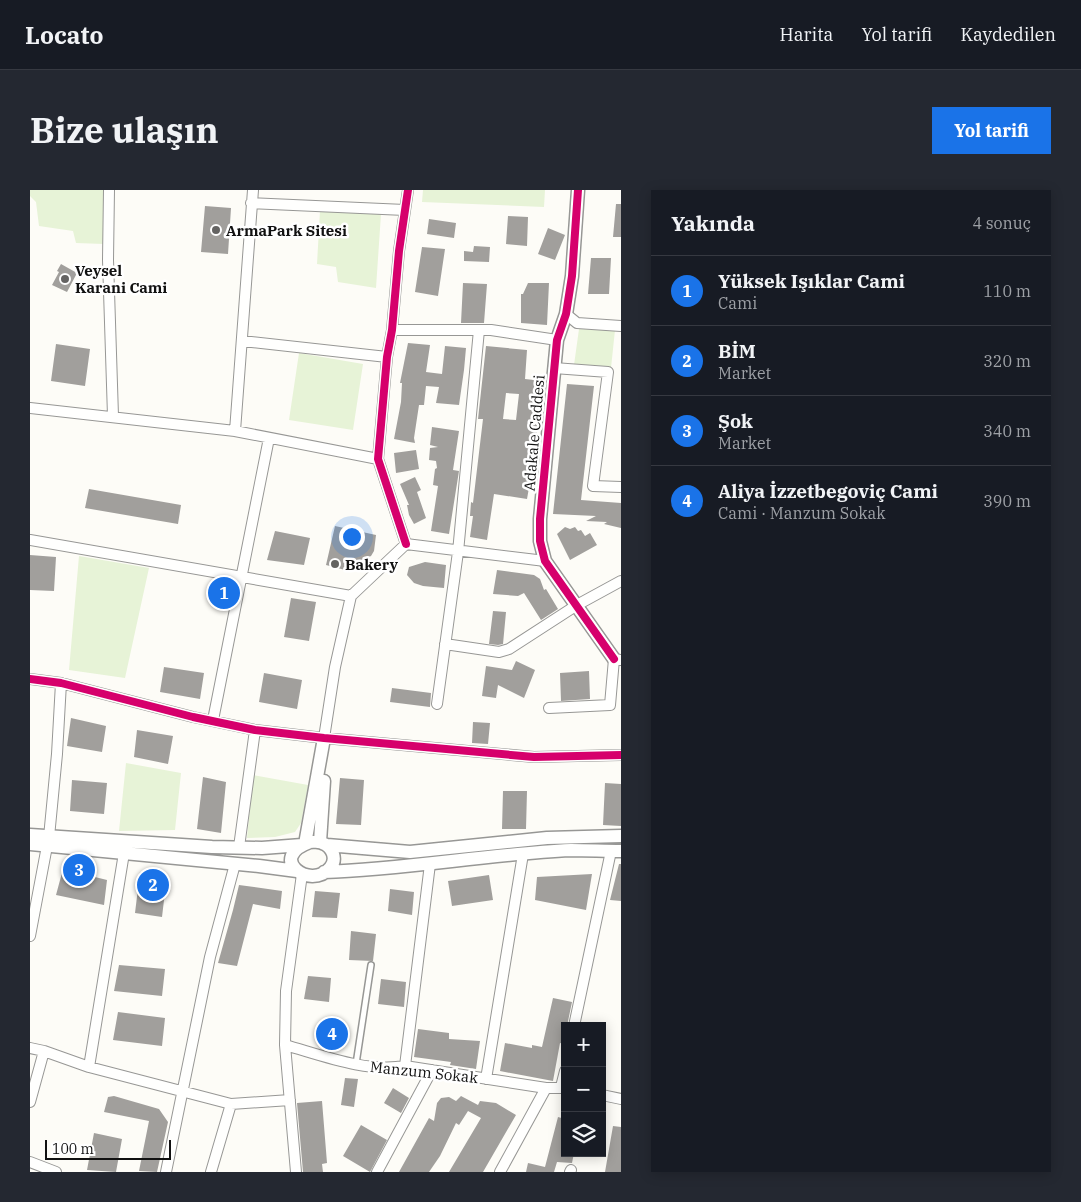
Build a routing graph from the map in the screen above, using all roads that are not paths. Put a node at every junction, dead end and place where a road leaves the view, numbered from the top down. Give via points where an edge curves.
1 (109, 190) edge
2 (253, 190) edge
3 (408, 190) edge
4 (578, 190) edge
5 (251, 204) junction
6 (405, 210) junction
7 (566, 314) junction
8 (621, 326) edge
9 (392, 330) junction
10 (480, 330) junction
11 (557, 340) junction
12 (242, 341) junction
13 (387, 357) junction
14 (554, 368) junction
15 (30, 408) edge
16 (113, 416) junction
17 (235, 431) junction
18 (269, 438) junction
19 (378, 458) junction
20 (621, 487) edge
21 (30, 540) edge
22 (406, 544) junction
23 (458, 552) junction
24 (546, 561) junction
25 (242, 577) junction
26 (621, 581) edge
27 (351, 596) junction
28 (577, 605) junction
29 (445, 644) junction
30 (618, 660) edge
31 (30, 679) edge
32 (61, 683) junction
33 (438, 704) dead end
34 (549, 708) dead end
35 (213, 720) junction
36 (256, 730) junction
37 (324, 738) junction
38 (621, 755) edge
39 (30, 835) edge
40 (621, 836) edge
41 (48, 841) junction
42 (30, 844) edge
43 (303, 844) junction
44 (323, 844) junction
45 (239, 847) junction
46 (616, 851) edge
47 (124, 853) junction
48 (523, 854) junction
49 (235, 864) junction
50 (430, 864) junction
51 (324, 872) junction
52 (299, 873) junction
53 (30, 936) edge
54 (371, 965) dead end
55 (575, 1022) edge
56 (285, 1045) junction
57 (30, 1048) edge
58 (44, 1051) junction
59 (356, 1064) junction
60 (404, 1066) junction
61 (89, 1068) junction
62 (432, 1070) junction
63 (486, 1078) junction
64 (561, 1087) edge
65 (546, 1088) junction
66 (182, 1091) junction
67 (606, 1096) edge
68 (621, 1099) edge
69 (290, 1100) junction
70 (30, 1102) edge
71 (231, 1104) junction
72 (30, 1162) edge
73 (56, 1172) edge
74 (166, 1172) edge
75 (211, 1172) edge
76 (296, 1172) edge
77 (377, 1172) edge
78 (500, 1172) edge

1 - 16 street
2 - 5 street
3 - 6 street
4 - 7 street, Adakale Caddesi
5 - 6 street
5 - 12 street
6 - 9 street
7 - 8 street via 577,323
7 - 11 street, Adakale Caddesi
9 - 10 street
9 - 13 street
10 - 11 street
10 - 23 street
11 - 14 street, Adakale Caddesi
12 - 13 street
12 - 17 street
13 - 19 street
14 - 20 street via 608,372 593,486
14 - 24 street, Adakale Caddesi via 540,520 540,541
15 - 16 street
16 - 17 street
17 - 18 street
18 - 19 street
18 - 25 street
19 - 22 street
21 - 25 street
22 - 23 street
22 - 27 street
23 - 24 street
23 - 29 street
24 - 28 street, Adakale Caddesi
25 - 27 street
25 - 35 street
26 - 28 street
27 - 37 street via 335,666
28 - 29 street via 509,649 499,652
28 - 30 street, Adakale Caddesi
29 - 33 street
30 - 34 street via 610,705
31 - 32 street
32 - 35 street
32 - 41 street
35 - 36 street
36 - 37 street
36 - 45 street
37 - 38 street via 534,757
37 - 43 street
37 - 44 street
39 - 41 street
40 - 44 street via 547,838 410,852
41 - 42 street
41 - 45 street
41 - 47 street
41 - 53 street
43 - 44 street
43 - 45 street
43 - 52 street via 292,854
44 - 51 street via 334,858 333,865
46 - 48 street
46 - 55 street
47 - 49 street
47 - 61 street
48 - 50 street
48 - 63 street
49 - 52 street
49 - 66 street via 210,957
50 - 51 street
50 - 60 street
51 - 52 street via 313,875
52 - 56 street via 286,991
54 - 59 lane
56 - 59 street, Manzum Sokak
56 - 69 street
57 - 58 street
58 - 61 street
58 - 70 street
59 - 60 street, Manzum Sokak via 392,1069
60 - 62 street, Manzum Sokak
61 - 66 street
62 - 63 street, Manzum Sokak
62 - 77 street
63 - 65 street, Manzum Sokak
64 - 65 street, Manzum Sokak
65 - 78 street
66 - 71 street
66 - 74 street
67 - 68 street
69 - 71 street
69 - 76 street
71 - 75 street
72 - 73 street

